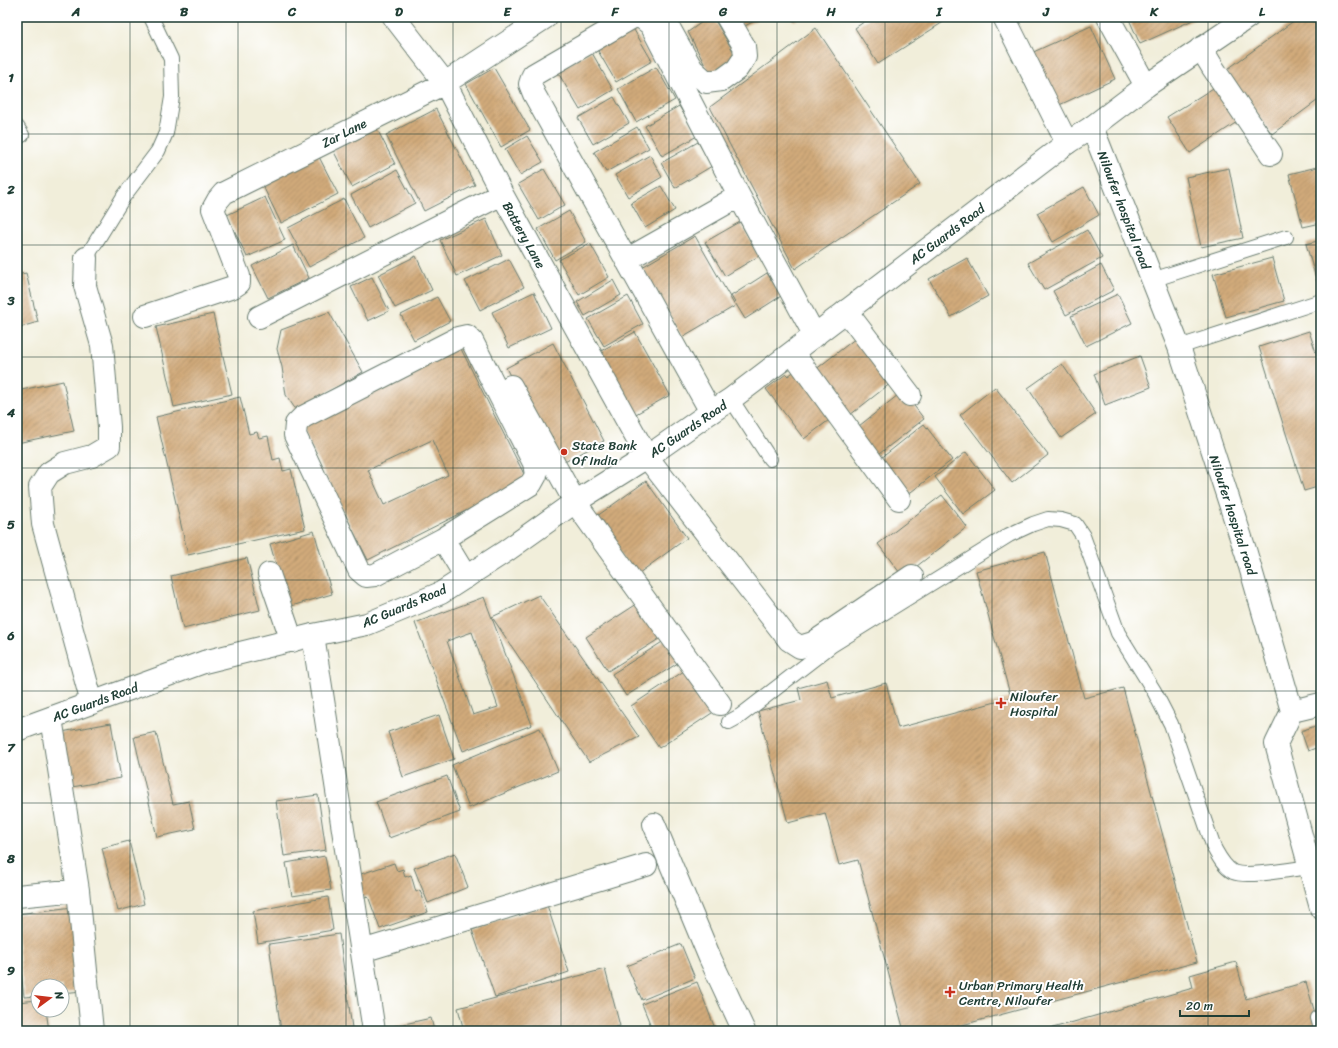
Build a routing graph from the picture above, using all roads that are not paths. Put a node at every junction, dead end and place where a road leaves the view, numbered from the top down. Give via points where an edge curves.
1 (151, 17) edge
2 (394, 17) edge
3 (546, 17) edge
4 (633, 17) edge
5 (642, 17) edge
6 (663, 17) edge
7 (727, 17) edge
8 (1004, 17) edge
9 (1108, 17) edge
10 (1235, 20) edge
11 (1201, 48) junction
12 (445, 83) junction
13 (1146, 86) junction
14 (1092, 127) junction
15 (1067, 143) junction
16 (1271, 154) dead end
17 (502, 194) junction
18 (738, 196) junction
19 (1286, 237) dead end
20 (86, 258) joint
21 (626, 260) junction
22 (1152, 280) junction
23 (1321, 301) edge
24 (846, 311) junction
25 (145, 316) dead end
26 (259, 317) dead end
27 (815, 336) junction
28 (487, 343) dead end
29 (1179, 347) junction
30 (793, 353) junction
31 (910, 395) dead end
32 (731, 399) junction
33 (711, 412) junction
34 (647, 457) junction
35 (770, 459) dead end
36 (899, 499) dead end
37 (575, 502) junction
38 (443, 539) junction
39 (269, 574) dead end
40 (912, 576) dead end
41 (466, 577) junction
42 (313, 635) junction
43 (292, 641) junction
44 (92, 703) junction
45 (1321, 704) edge
46 (1292, 712) junction
47 (724, 713) joint
48 (51, 718) junction
49 (17, 730) edge
50 (654, 824) dead end
51 (646, 865) dead end
52 (1310, 867) junction
53 (78, 890) junction
54 (17, 896) edge
55 (1321, 908) edge
56 (362, 951) junction
57 (92, 1031) edge
58 (374, 1031) edge
59 (744, 1031) edge

1 - 20 lane via 171,59 172,97 166,132 158,151 124,196
2 - 12 street, Battery Lane
3 - 12 street, Zar Lane
4 - 21 street via 533,75 530,84
5 - 18 street via 650,25
6 - 7 street via 692,69 706,82 722,80 737,69 745,57 744,46
8 - 15 street
9 - 13 street
10 - 11 street, AC Guards Road
11 - 13 street, AC Guards Road
11 - 16 street
12 - 17 street, Battery Lane
12 - 25 street, Zar Lane via 224,193 213,209 239,276 238,283 233,287
13 - 14 street, AC Guards Road
14 - 15 street, AC Guards Road
14 - 22 street, Niloufer hospital road
15 - 24 street, AC Guards Road
17 - 26 street
17 - 34 street, Battery Lane
18 - 21 street
18 - 27 street
19 - 22 lane
20 - 44 street via 85,286 102,345 109,427 108,446 92,456 65,463 49,473 40,487 43,524
21 - 33 street
22 - 29 street, Niloufer hospital road
23 - 29 lane
24 - 27 street, AC Guards Road
24 - 31 street
27 - 30 street, AC Guards Road
28 - 37 street
29 - 46 street, Niloufer hospital road via 1246,553
30 - 32 street, AC Guards Road
30 - 36 street
32 - 33 street, AC Guards Road
32 - 35 lane
33 - 34 street, AC Guards Road
34 - 37 street, AC Guards Road
34 - 40 street, Battery Lane via 789,640 800,647 813,643
37 - 41 street, AC Guards Road
37 - 47 street
38 - 38 street via 375,575 366,576 359,570 295,435 296,424 304,417 466,336 472,341 534,463 536,475 531,484
38 - 41 street
39 - 43 street
41 - 42 street, AC Guards Road via 441,593 366,624
42 - 43 street, AC Guards Road
42 - 56 street
43 - 44 street, AC Guards Road via 204,662
44 - 48 street, AC Guards Road
45 - 46 street
46 - 52 street via 1276,744
47 - 52 lane via 740,716 832,645 1009,535 1048,519 1061,520 1075,524 1083,536 1118,633 1171,724 1214,848 1224,864 1233,872 1244,874
48 - 49 street, AC Guards Road
48 - 53 street
50 - 59 street via 710,958
51 - 56 street
52 - 55 street
53 - 54 street
53 - 57 street
56 - 58 street

